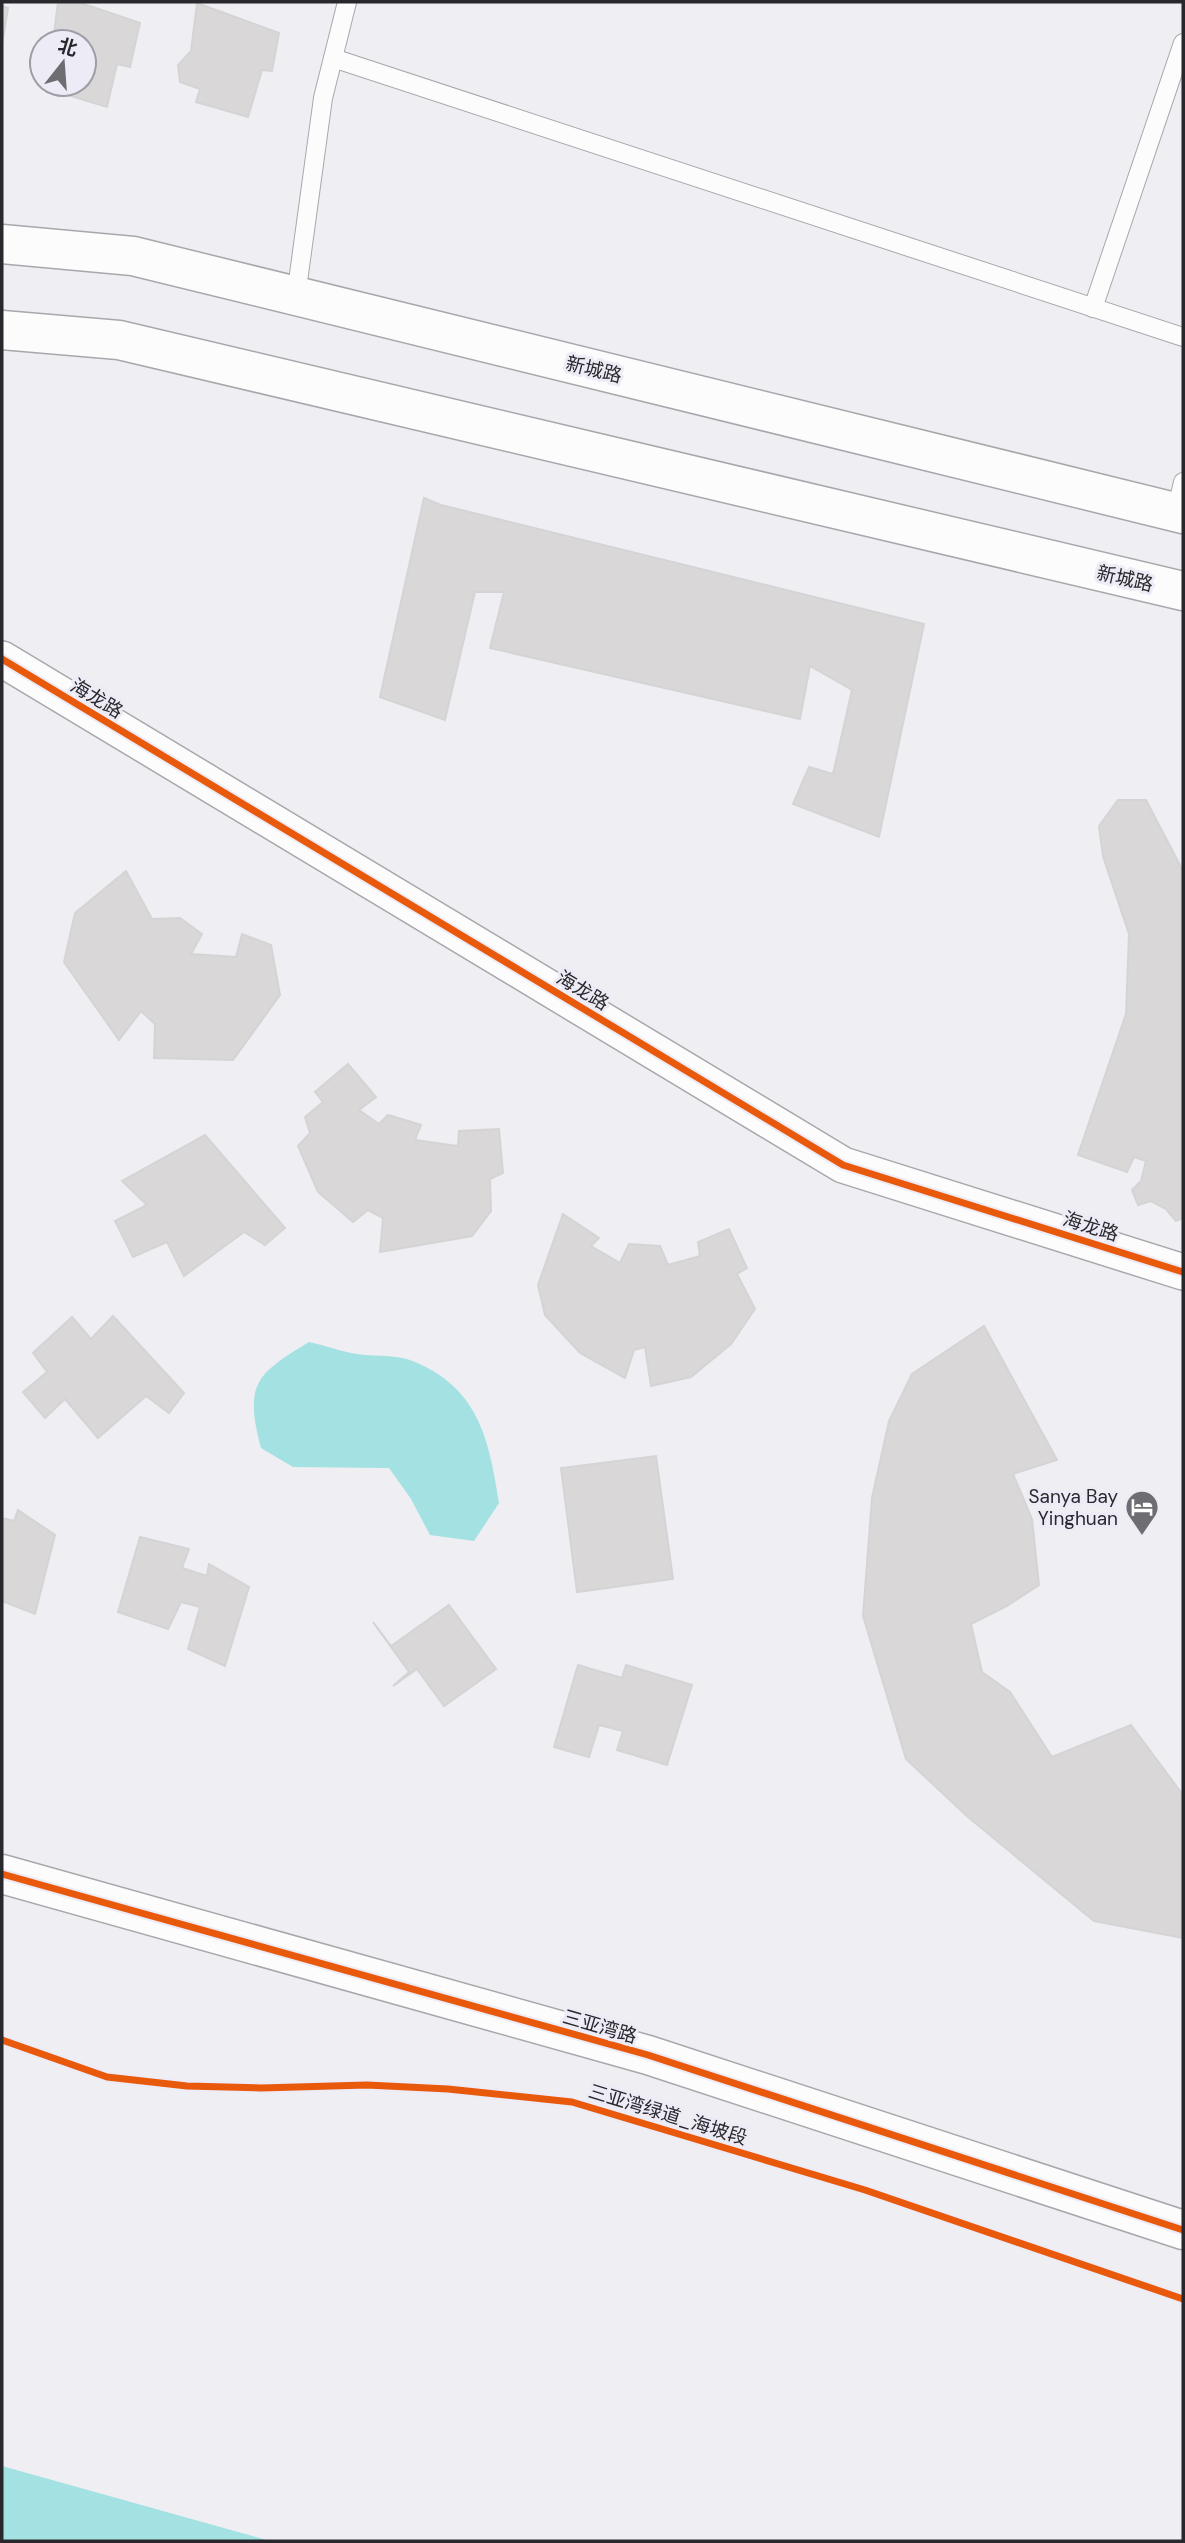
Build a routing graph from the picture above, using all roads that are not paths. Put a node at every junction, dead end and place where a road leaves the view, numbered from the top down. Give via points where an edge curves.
1 (347, 2) edge
2 (1183, 43) edge
3 (333, 58) junction
4 (2, 244) edge
5 (296, 296) junction
6 (1093, 308) junction
7 (2, 330) edge
8 (1183, 337) edge
9 (1181, 503) edge
10 (1183, 591) edge
11 (2, 659) edge
12 (1183, 1272) edge
13 (2, 1874) edge
14 (1183, 2230) edge

1 - 3 lane
2 - 6 lane
3 - 5 lane via 323,98
3 - 6 lane
4 - 5 main road, 新城路 via 133,256
5 - 9 main road, 新城路
6 - 8 lane
7 - 10 main road, 新城路 via 119,340
11 - 12 street, 海龙路 via 844,1165
13 - 14 main road, 三亚湾路 via 648,2055

